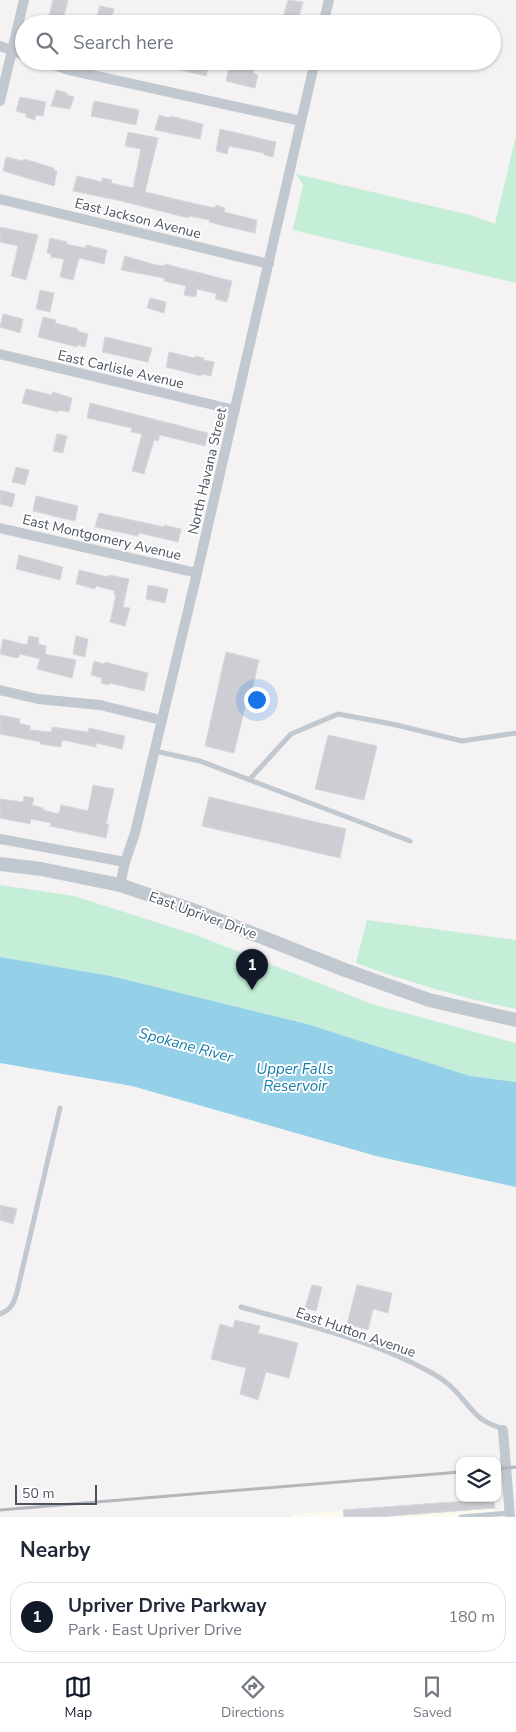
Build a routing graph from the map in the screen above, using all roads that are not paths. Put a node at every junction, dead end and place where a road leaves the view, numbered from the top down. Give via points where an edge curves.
1 (24, 0) edge
2 (329, 0) edge
3 (20, 15) edge
4 (325, 15) edge
5 (15, 38) edge
6 (0, 46) edge
7 (12, 50) junction
8 (15, 51) edge
9 (69, 70) edge
10 (313, 70) edge
11 (0, 101) edge
12 (301, 121) junction
13 (0, 199) edge
14 (269, 264) junction
15 (0, 354) edge
16 (235, 410) junction
17 (0, 528) edge
18 (197, 574) junction
19 (0, 690) edge
20 (161, 720) junction
21 (516, 733) edge
22 (154, 751) junction
23 (249, 780) junction
24 (0, 839) edge
25 (410, 841) dead end
26 (125, 862) junction
27 (0, 864) edge
28 (120, 885) junction
29 (516, 1020) edge
30 (60, 1108) dead end
31 (241, 1307) dead end
32 (0, 1314) edge
33 (504, 1430) joint
34 (510, 1515) edge
35 (491, 1516) edge
36 (461, 1517) edge
37 (468, 1517) edge

1 - 3 street
2 - 4 street
5 - 7 street
6 - 7 street
7 - 8 street
7 - 11 street
9 - 12 street
10 - 12 street, North Havana Street
12 - 14 street, North Havana Street
13 - 14 street, East Jackson Avenue
14 - 16 street, North Havana Street
15 - 16 street, East Carlisle Avenue
16 - 18 street, North Havana Street
17 - 18 street, East Montgomery Avenue
18 - 20 street, North Havana Street
19 - 20 street via 38,699 100,705
20 - 22 street, North Havana Street
21 - 23 lane via 462,741 338,714 291,734
22 - 23 lane via 200,761
22 - 26 street, North Havana Street
23 - 25 lane
24 - 26 street
26 - 28 street, North Havana Street
27 - 28 street, East Upriver Drive
28 - 29 street, East Upriver Drive via 429,1000
30 - 32 lane via 17,1292 13,1305
31 - 33 lane, East Hutton Avenue via 328,1332 434,1373 454,1388 481,1419
33 - 34 street
34 - 35 lane
35 - 37 lane
36 - 37 lane

